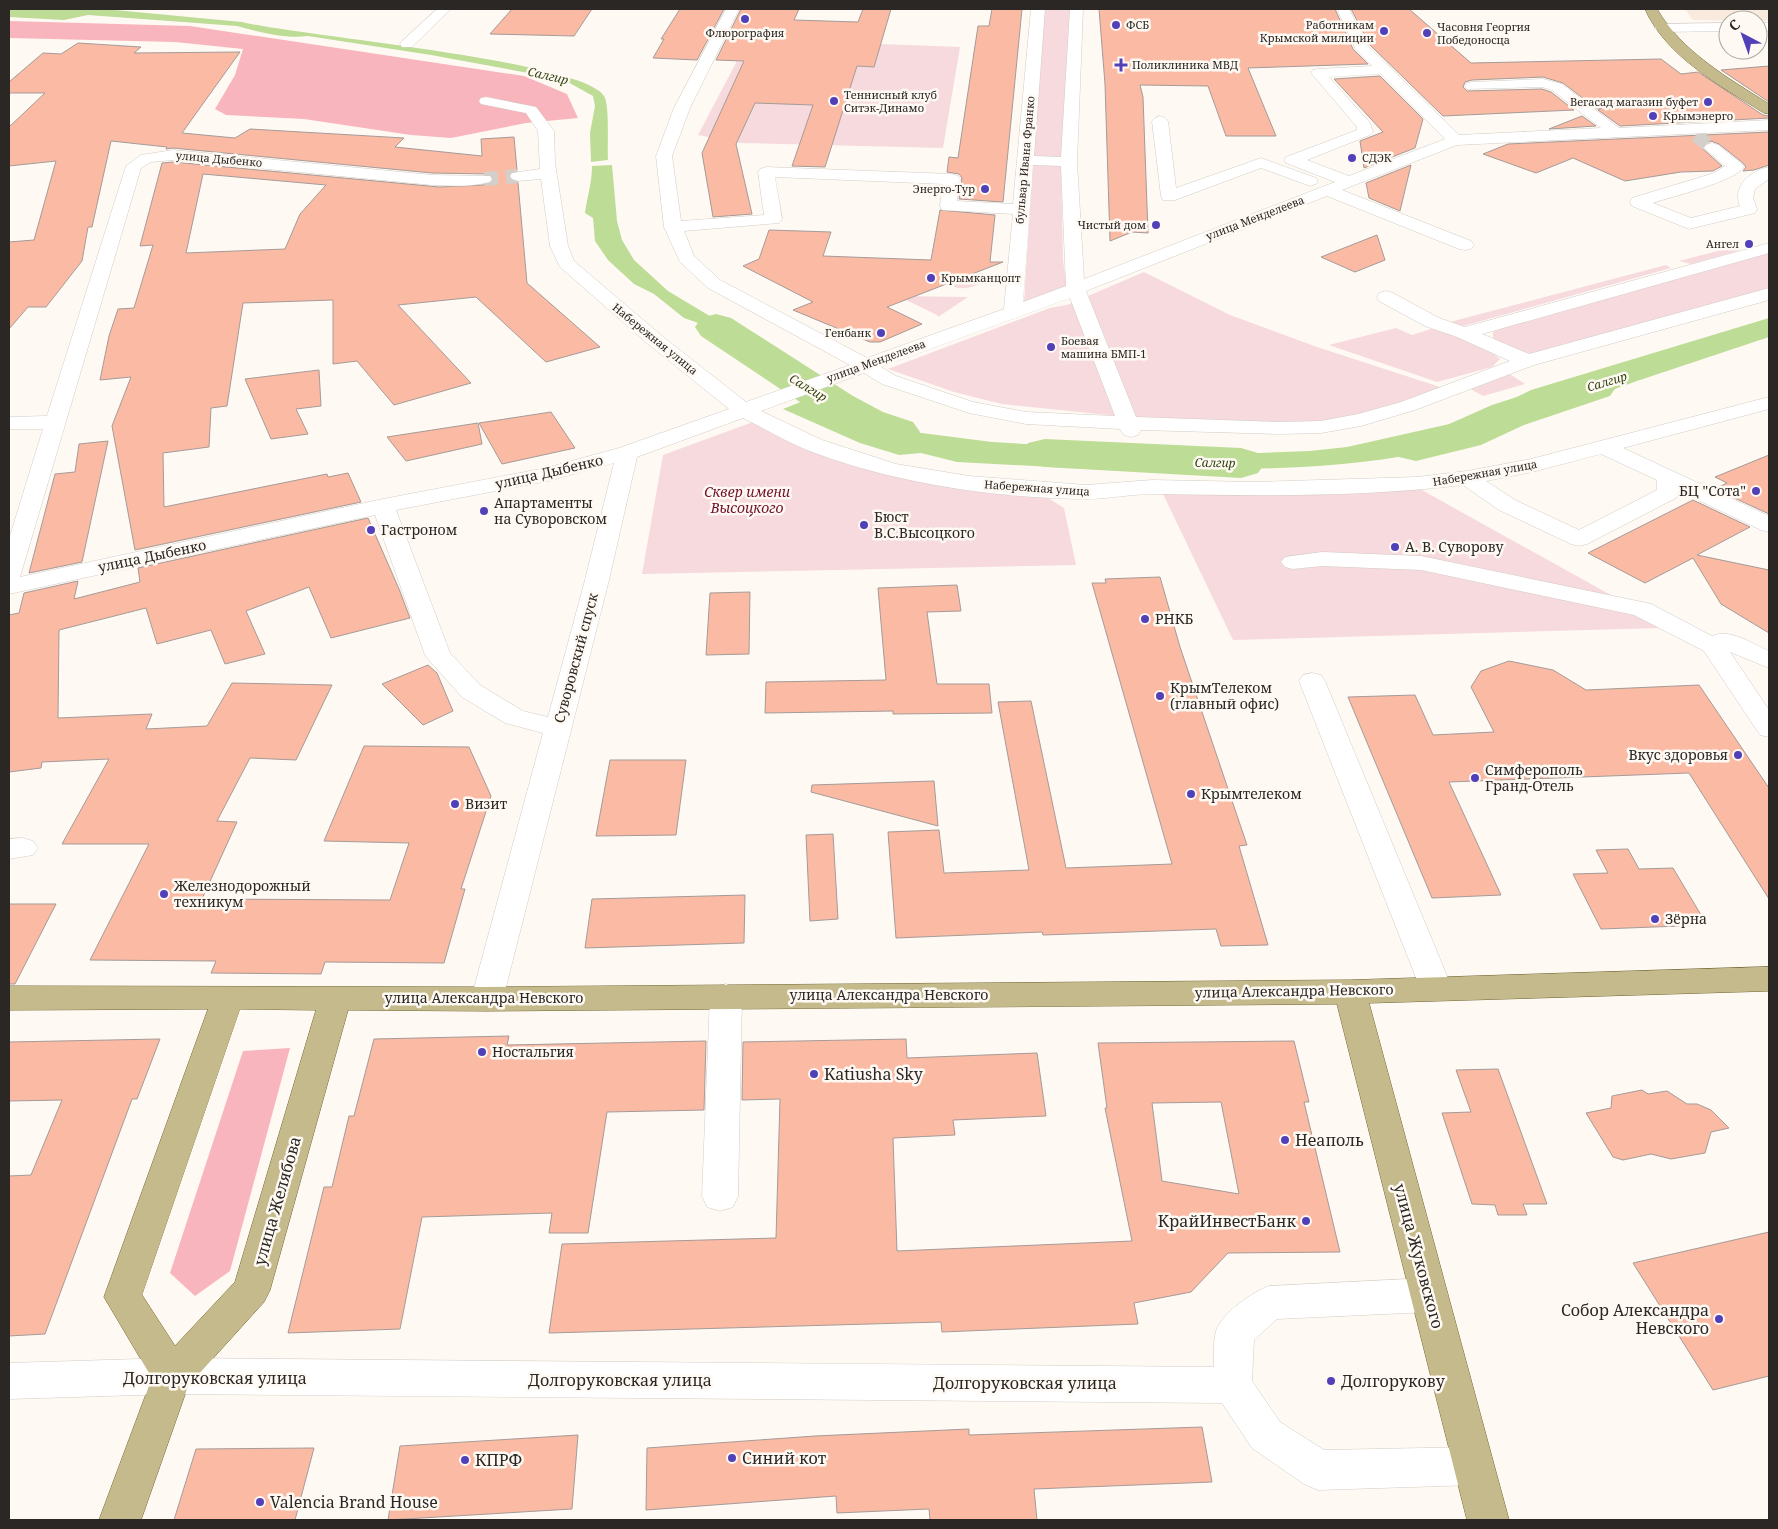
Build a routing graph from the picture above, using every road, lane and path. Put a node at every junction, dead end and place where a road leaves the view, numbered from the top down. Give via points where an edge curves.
1 (444, 9) edge
2 (732, 9) edge
3 (1038, 9) edge
4 (1077, 9) edge
5 (1343, 9) edge
6 (1651, 9) edge
7 (1718, 27) edge
8 (1661, 28) junction
9 (407, 44) dead end
10 (1383, 70) junction
11 (1472, 86) dead end
12 (486, 102) dead end
13 (1769, 110) edge
14 (1160, 121) dead end
15 (1769, 125) edge
16 (1615, 132) junction
17 (1455, 140) junction
18 (1712, 148) tunnel mouth
19 (1024, 160) junction
20 (1070, 162) junction
21 (1729, 162) junction
22 (1757, 162) edge
23 (1769, 172) edge
24 (548, 173) junction
25 (518, 176) tunnel mouth
26 (484, 179) tunnel mouth
27 (1348, 182) junction
28 (1328, 190) junction
29 (1021, 209) junction
30 (673, 227) junction
31 (1465, 244) dead end
32 (1769, 248) edge
33 (1076, 288) junction
34 (1769, 294) edge
35 (1386, 297) dead end
36 (1013, 311) junction
37 (1464, 333) junction
38 (1527, 362) junction
39 (862, 366) junction
40 (1769, 403) edge
41 (751, 407) junction
42 (56, 422) junction
43 (9, 423) edge
44 (1129, 427) junction
45 (1604, 447) junction
46 (627, 453) junction
47 (1668, 477) junction
48 (1467, 478) junction
49 (383, 506) junction
50 (1769, 525) edge
51 (1293, 562) dead end
52 (9, 576) edge
53 (9, 586) edge
54 (1713, 646) junction
55 (1769, 660) edge
56 (1312, 681) dead end
57 (557, 728) junction
58 (1769, 728) edge
59 (1769, 979) edge
60 (1436, 988) junction
61 (1350, 992) junction
62 (726, 996) junction
63 (228, 997) junction
64 (9, 998) edge
65 (335, 998) junction
66 (487, 999) junction
67 (720, 1196) dead end
68 (1429, 1295) junction
69 (172, 1376) junction
70 (9, 1381) edge
71 (1232, 1385) junction
72 (1474, 1466) junction
73 (120, 1520) edge
74 (1488, 1520) edge

1 - 9 street
2 - 30 street via 682,108 664,156
3 - 19 street, бульвар Ивана Франко
4 - 20 street
5 - 10 street via 1359,45
6 - 8 main road
7 - 8 street
8 - 13 main road via 1693,58
10 - 17 street
10 - 27 street via 1318,73 1365,126 1365,132 1292,160
11 - 16 street via 1543,83 1557,87
12 - 24 street, Набережная улица via 531,110 546,131
14 - 28 street via 1169,196 1261,163
15 - 16 street, улица Менделеева via 1692,132
16 - 17 street, улица Менделеева
17 - 27 street, улица Менделеева
18 - 21 street
19 - 20 street
19 - 29 street, бульвар Ивана Франко
20 - 33 street
21 - 22 street
21 - 23 street via 1736,167 1720,176 1638,202 1689,224 1749,209 1745,198 1747,186
24 - 25 street
24 - 41 street, Набережная улица via 559,246 566,263 655,340
26 - 42 street, улица Дыбенко via 432,180 173,155 147,158 134,166
27 - 28 street, улица Менделеева
28 - 31 street
28 - 33 street, улица Менделеева
29 - 30 street via 948,206 952,179 766,172 774,219
29 - 36 street, бульвар Ивана Франко
30 - 39 street via 686,258 714,284 836,348
32 - 37 street
33 - 36 street, улица Менделеева
33 - 44 street
34 - 38 street
35 - 37 street via 1432,322
36 - 39 street, улица Менделеева
37 - 38 street
38 - 44 street via 1408,406 1361,420 1321,427
39 - 41 street, улица Менделеева
39 - 44 street via 889,380 939,398 998,414
40 - 45 street, Набережная улица
41 - 46 street
41 - 48 street, Набережная улица via 814,445 893,470 969,483 1086,492 1152,487 1316,488 1417,484
42 - 43 street
42 - 52 street, улица Дыбенко
45 - 47 street
45 - 48 street, Набережная улица
46 - 49 street, улица Дыбенко via 548,474
46 - 57 street, Суворовский спуск
47 - 48 street via 1668,493 1579,539 1507,505
47 - 50 street
49 - 53 street, улица Дыбенко
49 - 57 street via 438,655 472,691 514,717
51 - 54 street via 1322,559 1421,563 1642,609
54 - 55 street via 1723,640
54 - 58 street
56 - 60 street
57 - 66 street, Суворовский спуск
59 - 60 main road, улица Александра Невского
60 - 61 main road, улица Александра Невского
61 - 62 main road, улица Александра Невского
61 - 68 main road, улица Жуковского
62 - 66 main road, улица Александра Невского
62 - 67 street
63 - 64 main road, улица Александра Невского
63 - 65 main road, улица Александра Невского
63 - 69 main road via 123,1297
65 - 66 main road, улица Александра Невского
65 - 69 main road, улица Желябова via 251,1290
68 - 71 street via 1269,1303 1235,1332
68 - 72 main road, улица Жуковского
69 - 70 street, Долгоруковская улица
69 - 71 street, Долгоруковская улица
69 - 73 main road, улица Желябова
71 - 72 street via 1266,1435 1318,1470
72 - 74 main road, улица Жуковского

